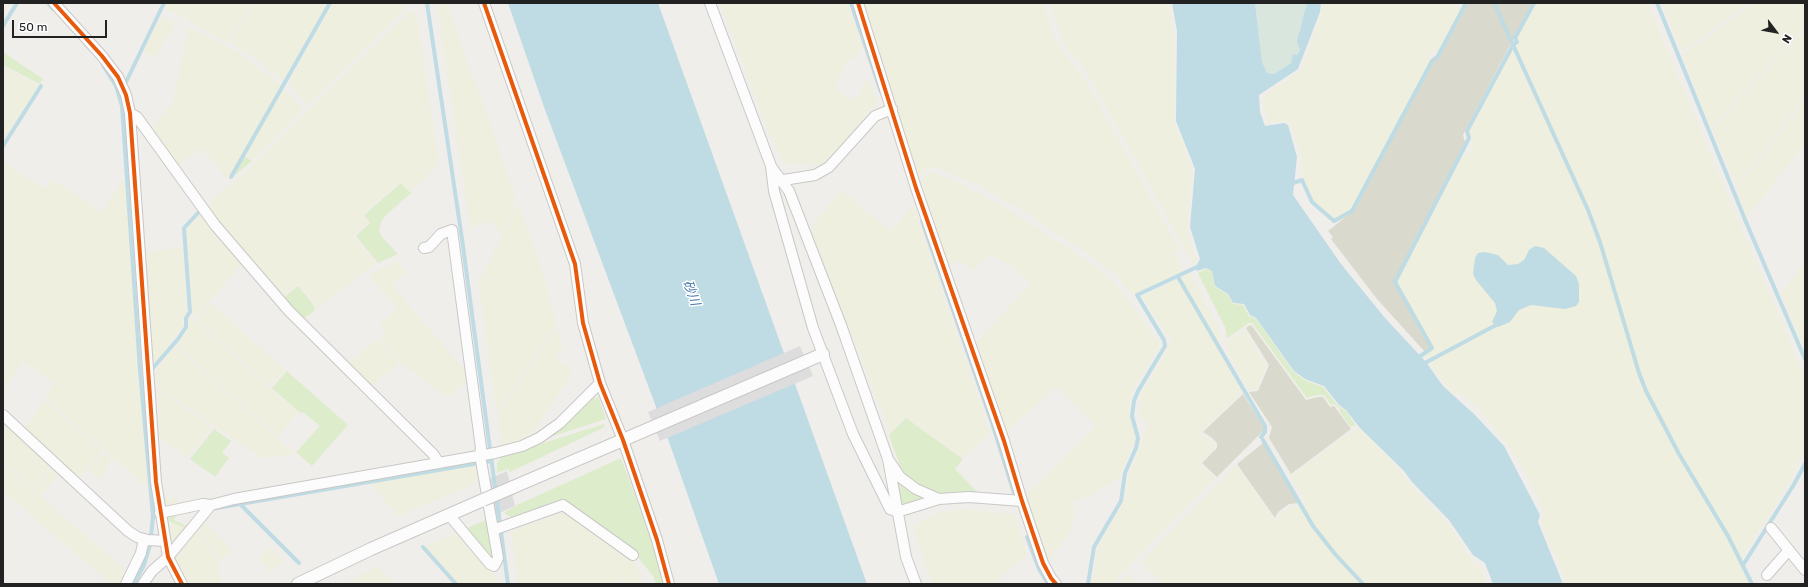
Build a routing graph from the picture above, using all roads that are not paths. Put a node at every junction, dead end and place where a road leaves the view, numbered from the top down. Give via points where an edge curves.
1 (54, 3) edge
2 (484, 3) edge
3 (710, 3) edge
4 (858, 3) edge
5 (888, 110) junction
6 (130, 113) junction
7 (777, 181) junction
8 (424, 248) dead end
9 (823, 354) junction
10 (600, 383) junction
11 (3, 415) edge
12 (623, 440) junction
13 (485, 458) junction
14 (888, 459) junction
15 (438, 462) junction
16 (939, 499) junction
17 (1022, 501) junction
18 (209, 507) junction
19 (897, 512) junction
20 (160, 513) junction
21 (449, 515) junction
22 (1771, 528) dead end
23 (498, 529) junction
24 (149, 540) junction
25 (165, 541) junction
26 (1789, 550) junction
27 (633, 555) dead end
28 (168, 557) junction
29 (1805, 570) edge
30 (1767, 575) dead end
31 (126, 584) edge
32 (143, 584) edge
33 (182, 584) edge
34 (298, 584) edge
35 (669, 584) edge
36 (916, 584) edge
37 (1056, 584) edge

1 - 6 street via 118,77 126,94
2 - 10 street via 575,264 583,323
3 - 7 street
4 - 5 street
5 - 7 street via 875,116 829,168 815,176
5 - 17 street via 1004,441
6 - 15 street via 137,117 215,225 289,311 433,454
6 - 20 street via 153,451
7 - 9 street via 803,292
7 - 14 street via 789,191 841,325
8 - 13 street via 429,247 441,234 452,230 481,448
9 - 12 street
9 - 19 street via 853,434 890,510
10 - 12 street
10 - 13 street via 560,423 539,438
11 - 24 street via 128,531
12 - 21 street, bridge
12 - 35 street
13 - 15 street
13 - 23 street
14 - 16 street via 900,477 916,489
14 - 19 street
15 - 18 street via 234,499
16 - 17 street via 969,496
16 - 19 street
17 - 37 street via 1043,563
18 - 20 street via 203,504
18 - 28 street
19 - 36 street via 906,557
20 - 25 street
21 - 23 street via 494,566 498,558
21 - 34 street
22 - 26 street
23 - 27 street via 563,505
24 - 25 street
24 - 31 street
25 - 28 street
26 - 29 street
26 - 30 street
28 - 32 street via 152,571
28 - 33 street

